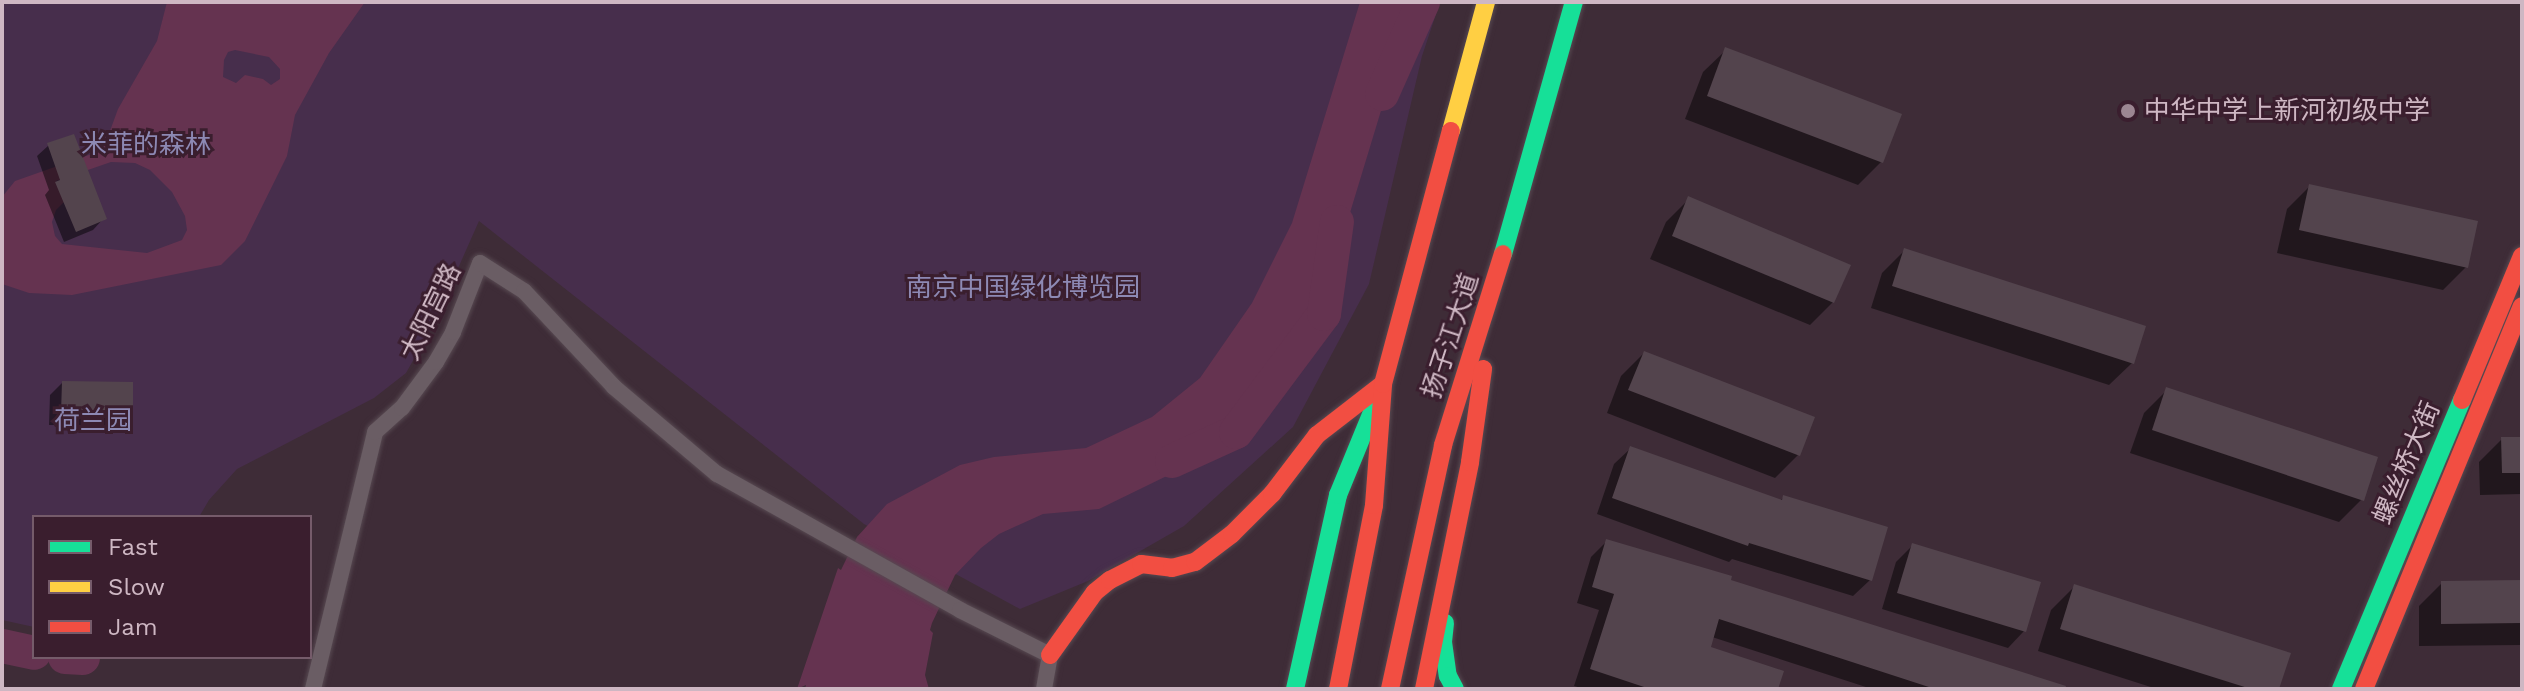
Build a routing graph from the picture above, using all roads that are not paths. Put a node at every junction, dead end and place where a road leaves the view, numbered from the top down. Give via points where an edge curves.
1 (1486, 2) edge
2 (1574, 2) edge
3 (2522, 256) edge
4 (1496, 280) junction
5 (2522, 306) edge
6 (1383, 384) junction
7 (1453, 539) junction
8 (1050, 655) junction
9 (313, 689) edge
10 (1044, 689) edge
11 (1295, 689) edge
12 (1338, 689) edge
13 (1390, 689) edge
14 (1424, 689) edge
15 (1455, 689) edge
16 (2341, 689) edge
17 (2364, 689) edge

1 - 6 main road, 扬子江大道
2 - 4 main road, 扬子江大道
3 - 16 main road, 螺丝桥大街
4 - 7 main road via 1470,462
4 - 13 main road, 扬子江大道 via 1443,445
5 - 17 main road, 螺丝桥大街
6 - 8 main road via 1317,435 1272,494 1232,534 1195,562 1172,568 1141,564 1110,580 1095,592
6 - 11 main road via 1338,495
6 - 12 main road, 扬子江大道 via 1374,505
7 - 14 main road
7 - 15 main road via 1443,642
8 - 9 street, 太阳宫路 via 717,474 614,387 524,291 480,263 436,362 402,408 375,432
8 - 10 street

